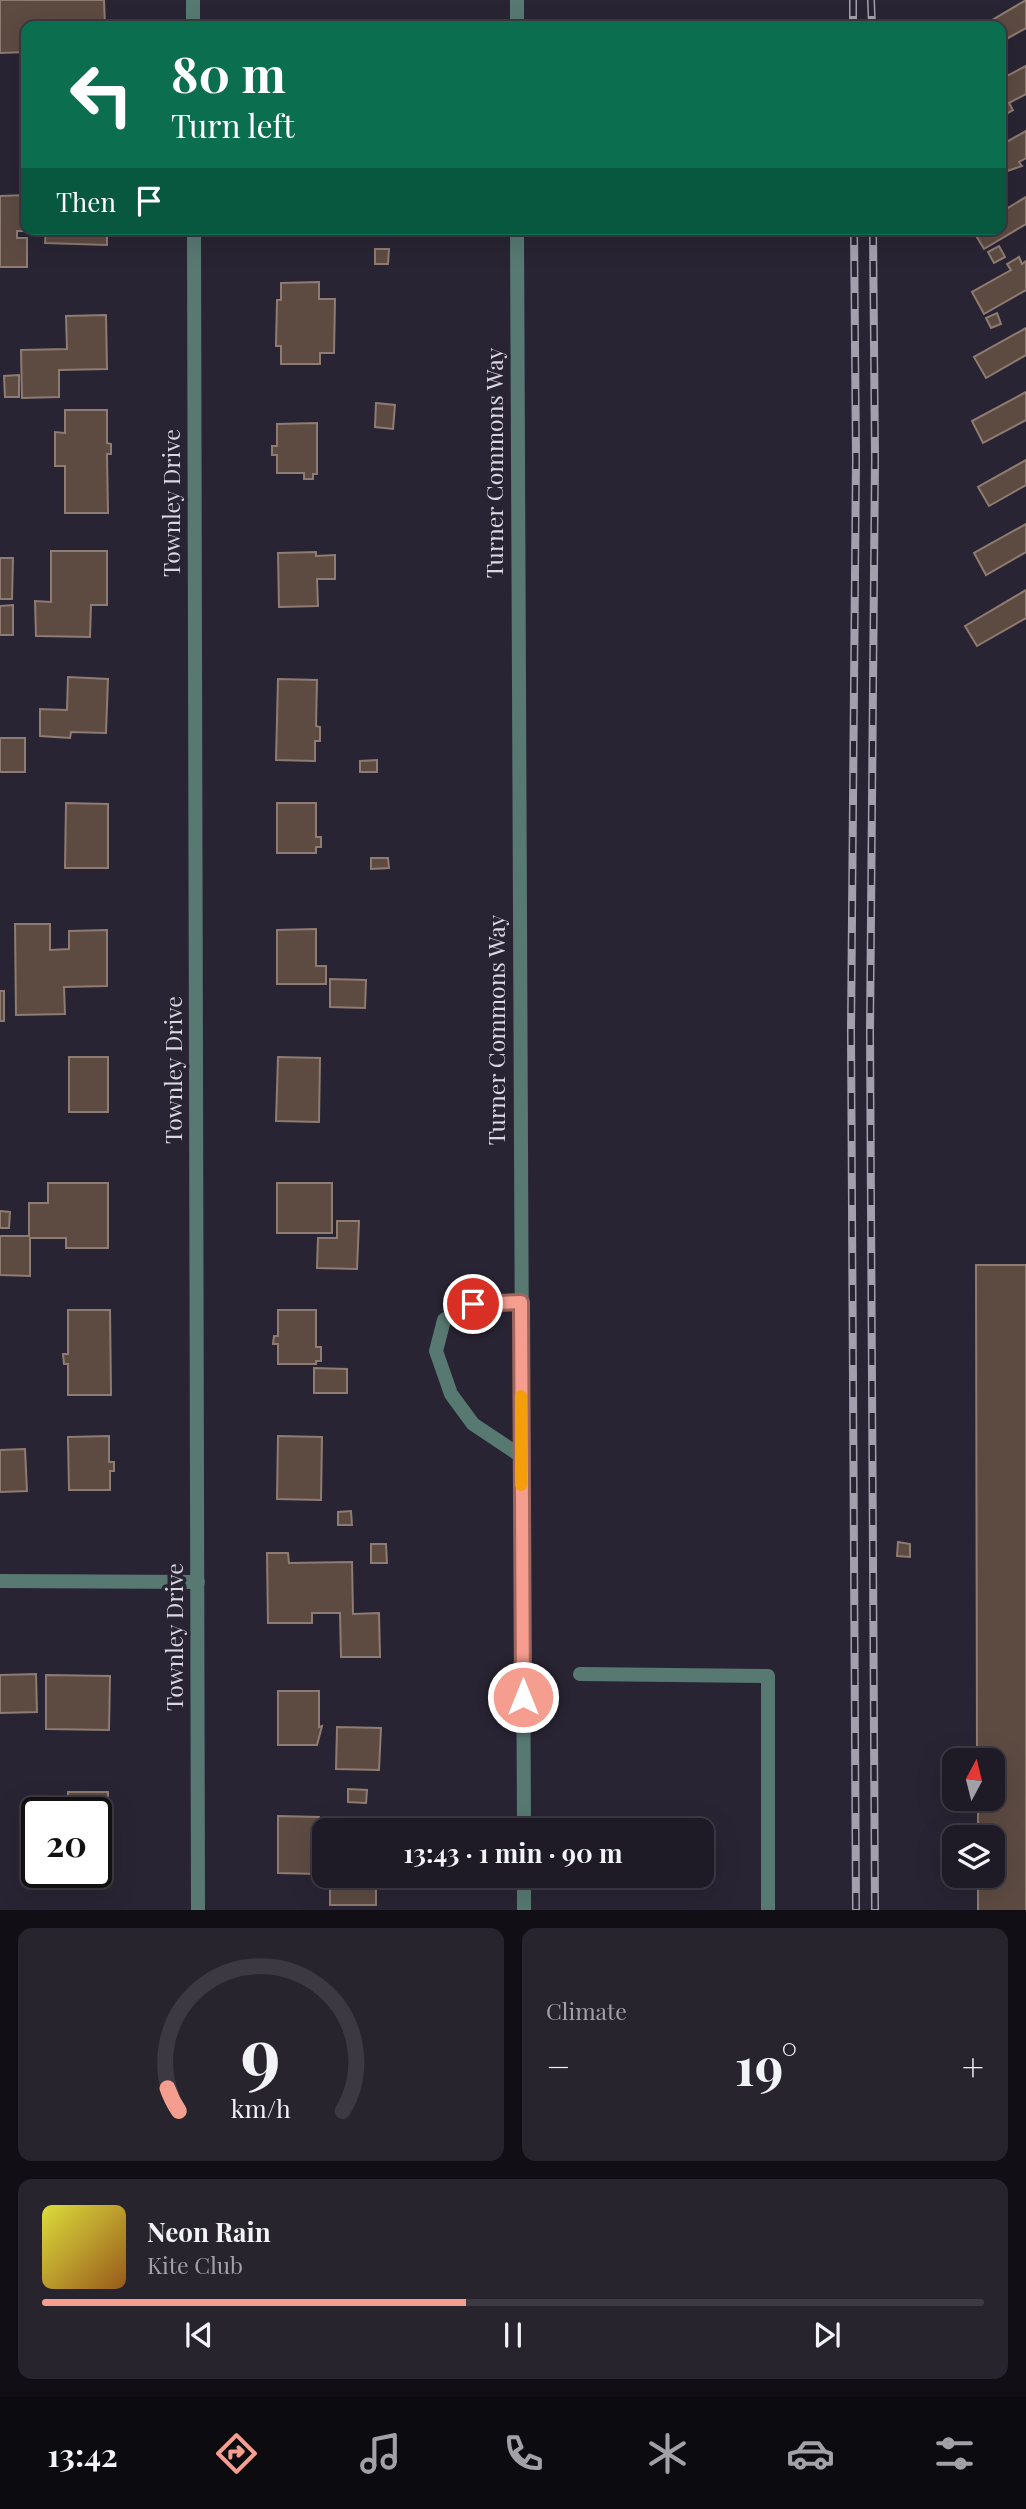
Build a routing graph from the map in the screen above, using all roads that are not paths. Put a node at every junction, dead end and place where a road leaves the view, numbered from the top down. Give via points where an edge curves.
1 (193, 0) edge
2 (517, 0) edge
3 (193, 21) edge
4 (517, 21) edge
5 (194, 235) edge
6 (517, 235) edge
7 (521, 1302) junction
8 (521, 1456) junction
9 (0, 1581) edge
10 (198, 1582) junction
11 (580, 1674) dead end
12 (524, 1818) edge
13 (524, 1888) edge
14 (198, 1910) edge
15 (524, 1910) edge
16 (768, 1910) edge

1 - 3 street
2 - 4 street
5 - 10 street, Townley Drive
6 - 7 street, Turner Commons Way
7 - 8 street, Turner Commons Way
7 - 8 street via 473,1304 444,1321 436,1351 451,1394 473,1424
8 - 12 street, Turner Commons Way
9 - 10 street
10 - 14 street, Townley Drive
11 - 16 street via 768,1676
13 - 15 street

